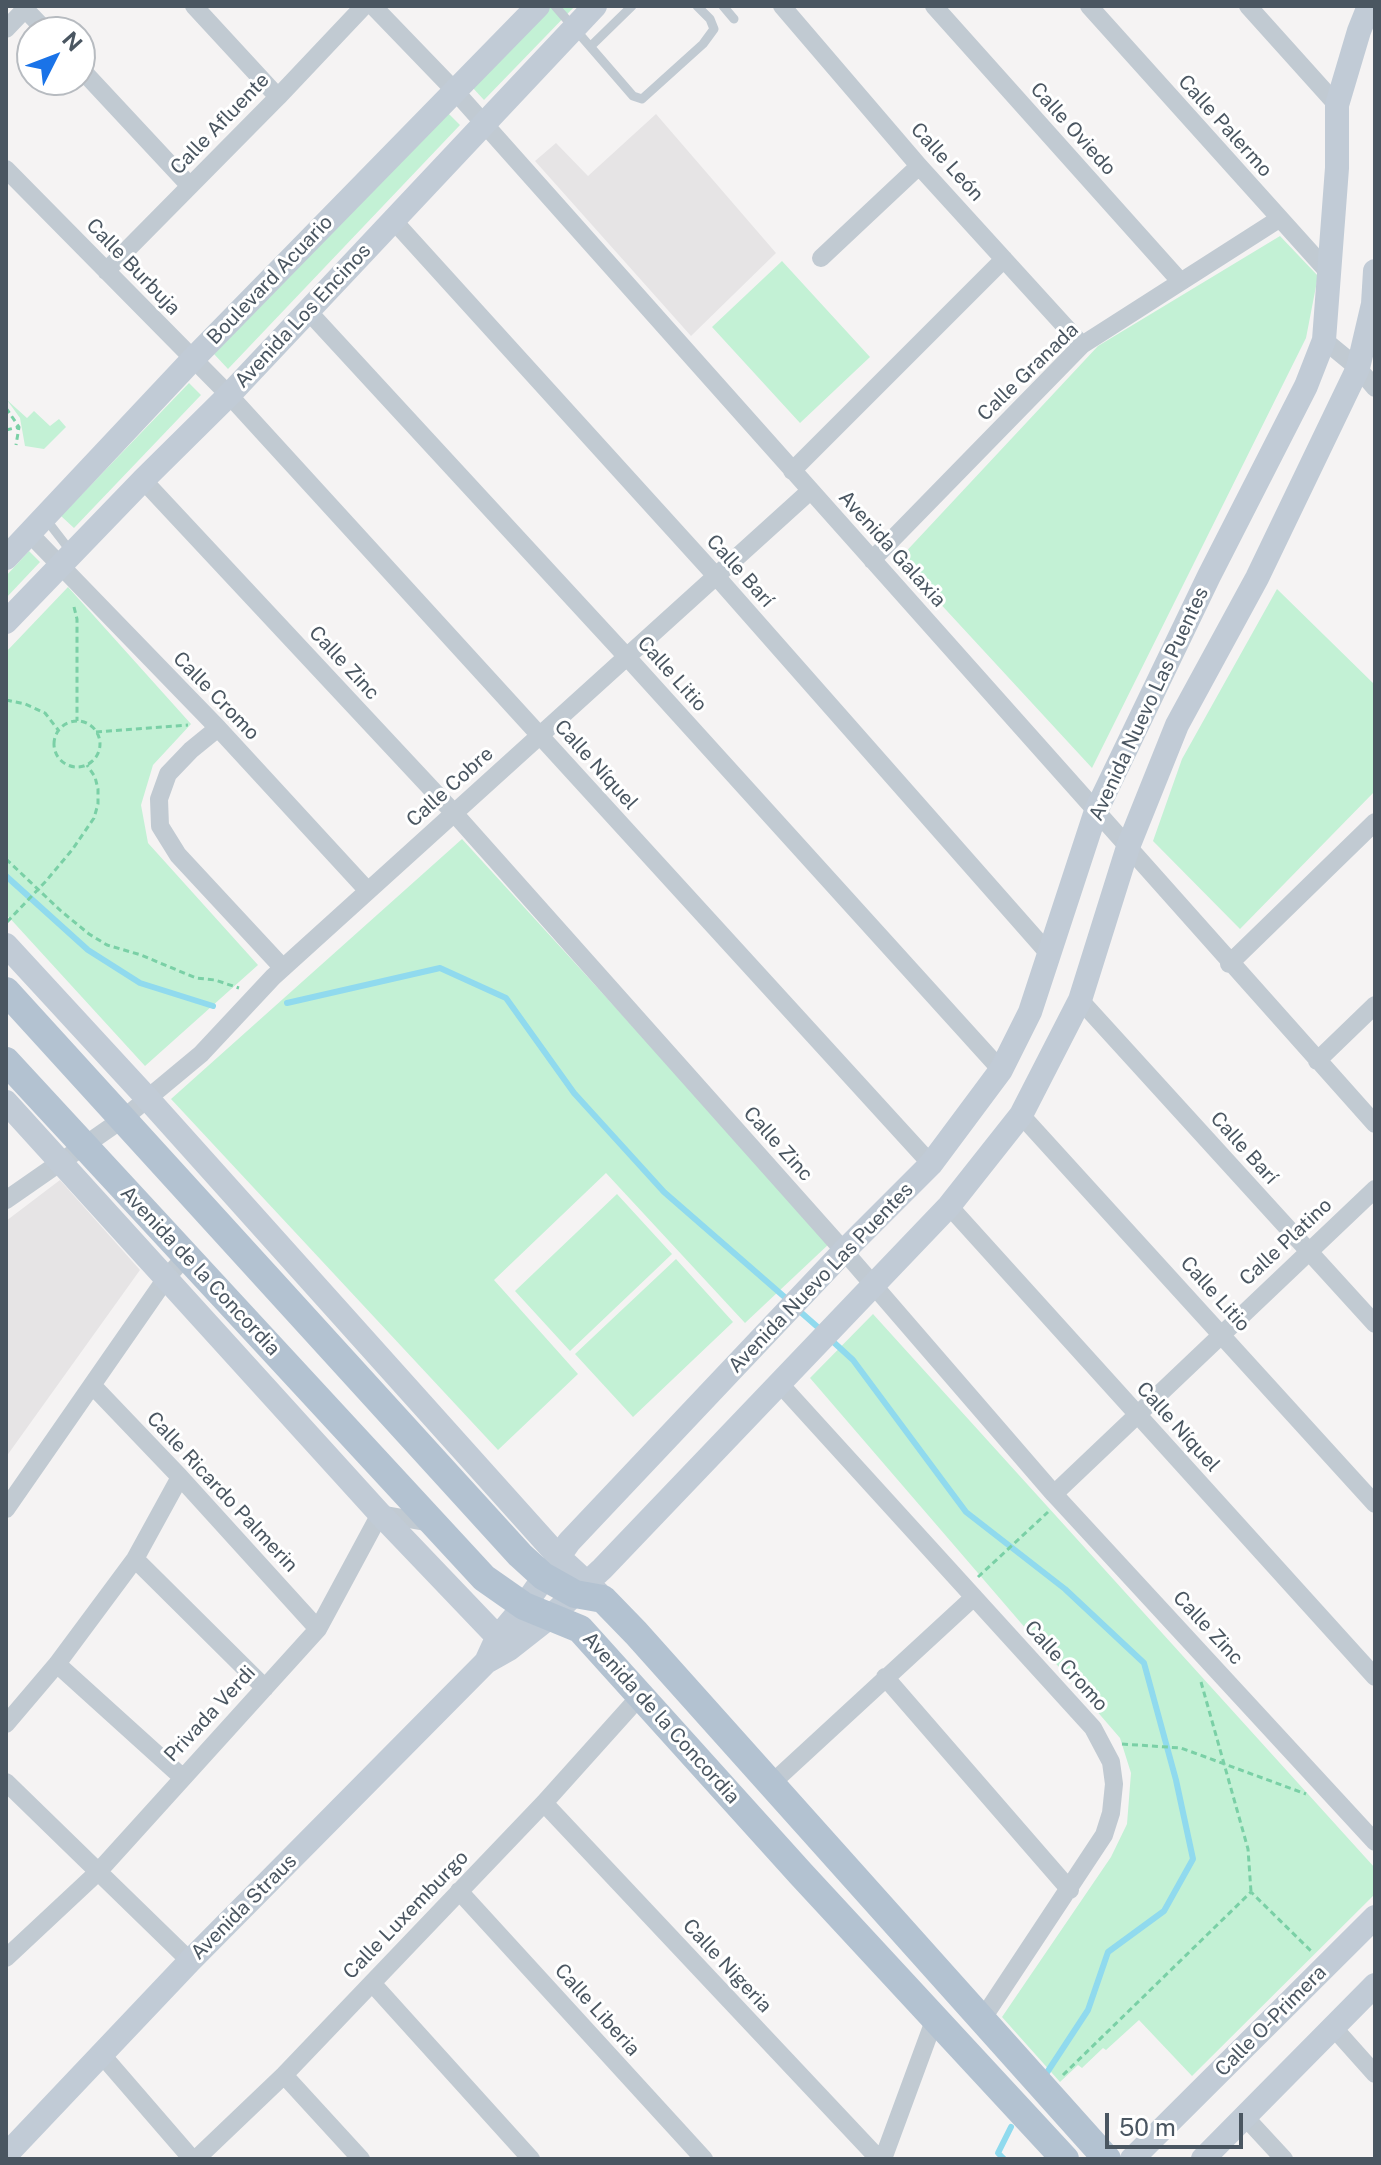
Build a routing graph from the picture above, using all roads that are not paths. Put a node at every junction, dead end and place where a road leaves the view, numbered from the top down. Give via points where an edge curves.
1 (194, 6) edge
2 (364, 6) edge
3 (373, 6) edge
4 (538, 6) edge
5 (555, 6) edge
6 (595, 6) edge
7 (632, 6) edge
8 (697, 6) edge
9 (723, 6) edge
10 (782, 6) edge
11 (934, 6) edge
12 (1089, 6) edge
13 (1248, 6) edge
14 (1369, 6) edge
15 (27, 7) edge
16 (734, 19) dead end
17 (574, 28) junction
18 (6, 29) edge
19 (591, 46) junction
20 (96, 85) edge
21 (455, 91) junction
22 (278, 97) junction
23 (1337, 105) junction
24 (483, 123) junction
25 (919, 166) junction
26 (6, 169) edge
27 (190, 186) junction
28 (1279, 219) junction
29 (393, 220) junction
30 (821, 258) dead end
31 (1004, 259) junction
32 (106, 271) junction
33 (1375, 271) edge
34 (1330, 274) junction
35 (1180, 281) junction
36 (308, 311) junction
37 (1324, 340) junction
38 (1082, 345) junction
39 (192, 360) junction
40 (1358, 368) junction
41 (1375, 388) edge
42 (229, 395) junction
43 (792, 471) junction
44 (143, 480) junction
45 (810, 491) junction
46 (37, 525) junction
47 (6, 558) edge
48 (65, 560) junction
49 (872, 560) junction
50 (716, 576) junction
51 (6, 622) edge
52 (627, 657) junction
53 (209, 726) junction
54 (540, 735) junction
55 (1096, 811) junction
56 (454, 813) junction
57 (1375, 822) edge
58 (1128, 847) junction
59 (368, 891) junction
60 (6, 945) edge
61 (1050, 955) junction
62 (1229, 964) junction
63 (283, 968) junction
64 (6, 991) edge
65 (1080, 1000) junction
66 (1375, 1005) edge
67 (6, 1061) edge
68 (1317, 1061) junction
69 (1001, 1070) junction
70 (148, 1099) junction
71 (6, 1102) edge
72 (1021, 1115) junction
73 (124, 1118) junction
74 (1375, 1124) edge
75 (85, 1146) junction
76 (61, 1162) junction
77 (931, 1164) junction
78 (1375, 1189) edge
79 (6, 1200) edge
80 (949, 1206) junction
81 (844, 1251) junction
82 (1309, 1251) junction
83 (186, 1256) junction
84 (167, 1277) junction
85 (874, 1285) junction
86 (1375, 1324) edge
87 (1222, 1333) junction
88 (780, 1384) junction
89 (93, 1386) junction
90 (1137, 1415) junction
91 (180, 1477) junction
92 (1057, 1497) junction
93 (1375, 1504) edge
94 (6, 1509) edge
95 (380, 1514) junction
96 (431, 1523) junction
97 (135, 1559) junction
98 (551, 1566) junction
99 (588, 1592) junction
100 (974, 1597) junction
101 (524, 1606) junction
102 (551, 1616) junction
103 (318, 1629) junction
104 (503, 1643) junction
105 (57, 1664) junction
106 (885, 1677) junction
107 (1375, 1677) edge
108 (265, 1688) junction
109 (641, 1695) junction
110 (6, 1724) edge
111 (182, 1777) junction
112 (6, 1782) edge
113 (771, 1784) junction
114 (544, 1803) junction
115 (1375, 1842) edge
116 (98, 1872) junction
117 (1070, 1890) junction
118 (459, 1891) junction
119 (1375, 1917) edge
120 (6, 1958) edge
121 (190, 1961) junction
122 (372, 1983) junction
123 (1375, 1985) edge
124 (935, 2018) junction
125 (981, 2021) junction
126 (1333, 2027) junction
127 (102, 2055) junction
128 (1375, 2074) edge
129 (284, 2075) junction
130 (1246, 2118) junction
131 (6, 2155) edge
132 (194, 2159) edge
133 (361, 2159) edge
134 (531, 2159) edge
135 (704, 2159) edge
136 (881, 2159) edge
137 (1065, 2159) edge
138 (1107, 2159) edge
139 (1132, 2159) edge
140 (1203, 2159) edge
141 (1284, 2159) edge

1 - 22 street
2 - 22 street, Calle Afluente
3 - 21 street, Avenida Galaxia
4 - 21 street, Boulevard Acuario
5 - 17 lane
6 - 17 street, Avenida Los Encinos
7 - 19 lane
8 - 19 lane via 714,29 642,99 633,96
9 - 16 lane
10 - 25 street, Calle León
11 - 35 street, Calle Oviedo
12 - 28 street, Calle Palermo
13 - 23 street
14 - 23 street, Avenida Nuevo Las Puentes
15 - 18 street
17 - 19 lane
17 - 24 street, Avenida Los Encinos
20 - 27 street
21 - 24 street, Avenida Galaxia
21 - 39 street, Boulevard Acuario
22 - 27 street, Calle Afluente
23 - 34 street, Avenida Nuevo Las Puentes
24 - 29 street, Avenida Los Encinos
24 - 43 street, Avenida Galaxia
25 - 30 street
25 - 31 street, Calle León
26 - 32 street, Calle Burbuja
27 - 32 street, Calle Afluente
28 - 34 street, Calle Palermo
28 - 35 street, Calle Granada
29 - 36 street, Avenida Los Encinos
29 - 50 street, Calle Barí
31 - 38 street, Calle León
31 - 43 street
32 - 39 street, Calle Burbuja
33 - 40 street, Avenida Nuevo Las Puentes
34 - 37 street, Avenida Nuevo Las Puentes
35 - 38 street, Calle Granada
36 - 42 street, Avenida Los Encinos
36 - 52 street, Calle Litio
37 - 40 street
37 - 55 street, Avenida Nuevo Las Puentes
38 - 49 street, Calle Granada
39 - 42 street, Calle Burbuja
39 - 46 street, Boulevard Acuario
40 - 41 street
40 - 58 street, Avenida Nuevo Las Puentes via 1257,578 1177,725
42 - 44 street, Avenida Los Encinos
42 - 54 street, Calle Níquel
43 - 45 street, Avenida Galaxia
44 - 48 street, Avenida Los Encinos
44 - 56 street, Calle Zinc
45 - 49 street, Avenida Galaxia
45 - 50 street, Calle Cobre
46 - 47 street, Boulevard Acuario
46 - 48 street, Calle Cromo
48 - 51 street, Avenida Los Encinos
48 - 53 street, Calle Cromo
49 - 55 street, Avenida Galaxia
50 - 52 street, Calle Cobre
50 - 61 street, Calle Barí
52 - 54 street, Calle Cobre
52 - 69 street, Calle Litio
53 - 59 street, Calle Cromo
53 - 63 street via 168,774 159,799 160,826 178,855
54 - 56 street, Calle Cobre
54 - 77 street, Calle Níquel
55 - 58 street, Avenida Galaxia
55 - 61 street, Avenida Nuevo Las Puentes
56 - 59 street, Calle Cobre
56 - 81 street, Calle Zinc
57 - 62 street
58 - 62 street, Avenida Galaxia
58 - 65 street, Avenida Nuevo Las Puentes
59 - 63 street, Calle Cobre
60 - 70 street, Avenida de la Concordia
61 - 69 street, Avenida Nuevo Las Puentes
62 - 68 street, Avenida Galaxia
63 - 70 street, Calle Cobre via 201,1054
64 - 73 main road, Avenida de la Concordia
65 - 72 street, Avenida Nuevo Las Puentes
65 - 82 street, Calle Barí
66 - 68 street
67 - 75 main road, Avenida de la Concordia
68 - 74 street, Avenida Galaxia
69 - 77 street, Avenida Nuevo Las Puentes
70 - 73 street, Calle Cobre
70 - 98 street, Avenida de la Concordia
71 - 76 street, Avenida de la Concordia
72 - 80 street, Avenida Nuevo Las Puentes
72 - 87 street, Calle Litio
73 - 75 street, Calle Cobre
73 - 98 main road, Avenida de la Concordia via 520,1555
75 - 76 street, Calle Cobre
75 - 83 main road, Avenida de la Concordia
76 - 79 street, Calle Cobre
76 - 84 street, Avenida de la Concordia
77 - 81 street, Avenida Nuevo Las Puentes
78 - 82 street, Calle Platino
80 - 85 street, Avenida Nuevo Las Puentes
80 - 90 street, Calle Níquel
81 - 85 street, Calle Zinc
81 - 98 street, Avenida Nuevo Las Puentes
82 - 86 street, Calle Barí
82 - 87 street, Calle Platino
83 - 84 street
83 - 96 main road, Avenida de la Concordia
84 - 89 street
84 - 95 street, Avenida de la Concordia
85 - 88 street, Avenida Nuevo Las Puentes
85 - 92 street, Calle Zinc
87 - 90 street, Calle Platino
87 - 93 street, Calle Litio
88 - 99 street, Avenida Nuevo Las Puentes
88 - 100 street, Calle Cromo
89 - 91 street, Calle Ricardo Palmerin
89 - 94 street
90 - 92 street, Calle Platino
90 - 107 street, Calle Níquel
91 - 97 street
91 - 103 street, Calle Ricardo Palmerin
92 - 115 street, Calle Zinc
95 - 96 street
95 - 103 street, Privada Verdi
95 - 104 street, Avenida de la Concordia
96 - 101 main road, Avenida de la Concordia via 484,1578
97 - 105 street
97 - 108 street
98 - 99 main road, Avenida de la Concordia
98 - 101 street, Avenida Nuevo Las Puentes
99 - 102 street, Avenida Nuevo Las Puentes
99 - 113 main road, Avenida de la Concordia
100 - 106 street
100 - 117 street, Calle Cromo via 1093,1728 1111,1762 1113,1799 1104,1835
101 - 102 main road, Avenida de la Concordia
101 - 104 street, Avenida Straus
102 - 104 street, Avenida Straus
102 - 109 main road, Avenida de la Concordia via 580,1629
103 - 108 street, Privada Verdi
104 - 121 street, Avenida Straus
105 - 110 street
105 - 111 street
106 - 113 street
106 - 117 street
108 - 111 street, Privada Verdi
109 - 114 street, Calle Luxemburgo
109 - 124 main road, Avenida de la Concordia
111 - 116 street, Privada Verdi
112 - 116 street
113 - 125 main road, Avenida de la Concordia
114 - 118 street, Calle Luxemburgo
114 - 136 street, Calle Nigeria
116 - 120 street, Privada Verdi
116 - 121 street
117 - 125 street, Calle Cromo
118 - 122 street, Calle Luxemburgo
118 - 135 street, Calle Liberia
119 - 139 street, Calle O-Primera
121 - 127 street, Avenida Straus
122 - 129 street, Calle Luxemburgo
122 - 134 street
123 - 126 street
124 - 136 street
124 - 137 main road, Avenida de la Concordia
125 - 138 main road, Avenida de la Concordia
126 - 128 street
126 - 130 street
127 - 131 street, Avenida Straus
127 - 132 street
129 - 132 street, Calle Luxemburgo
129 - 133 street
130 - 140 street
130 - 141 street

